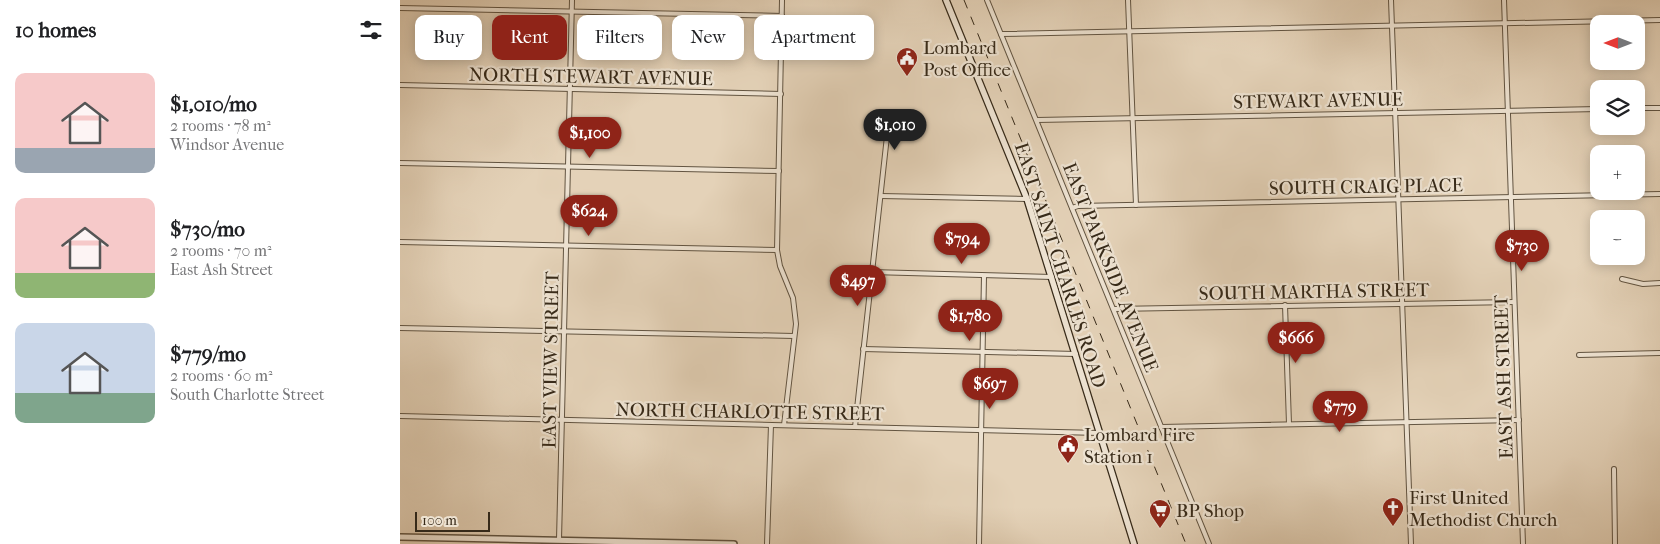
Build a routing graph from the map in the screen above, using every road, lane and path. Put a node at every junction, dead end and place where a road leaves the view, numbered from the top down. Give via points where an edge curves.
1 (572, 0) edge
2 (782, 0) edge
3 (946, 0) edge
4 (987, 0) edge
5 (1128, 0) edge
6 (1391, 0) edge
7 (1504, 0) edge
8 (400, 8) edge
9 (572, 12) junction
10 (754, 15) edge
11 (782, 15) edge
12 (1660, 20) edge
13 (1504, 24) junction
14 (1392, 26) junction
15 (1130, 31) junction
16 (1001, 34) junction
17 (781, 60) edge
18 (400, 85) edge
19 (570, 90) junction
20 (781, 94) junction
21 (1645, 108) edge
22 (1660, 108) edge
23 (1590, 109) edge
24 (1508, 111) junction
25 (1395, 112) junction
26 (884, 118) dead end
27 (1133, 118) junction
28 (1037, 120) junction
29 (400, 163) edge
30 (568, 168) junction
31 (780, 171) junction
32 (1660, 194) edge
33 (881, 196) junction
34 (1511, 198) junction
35 (1027, 199) junction
36 (1398, 199) junction
37 (1136, 205) junction
38 (1072, 208) junction
39 (400, 242) edge
40 (566, 246) junction
41 (778, 250) junction
42 (871, 272) junction
43 (984, 276) junction
44 (1052, 277) junction
45 (1622, 279) dead end
46 (1660, 283) edge
47 (1514, 302) junction
48 (1402, 303) junction
49 (1285, 305) junction
50 (1114, 308) junction
51 (400, 328) edge
52 (564, 332) junction
53 (794, 336) junction
54 (863, 348) junction
55 (982, 352) junction
56 (1660, 353) edge
57 (1076, 354) junction
58 (1579, 355) dead end
59 (400, 416) edge
60 (562, 420) junction
61 (1519, 420) junction
62 (1406, 423) junction
63 (1289, 424) junction
64 (771, 425) junction
65 (784, 425) junction
66 (855, 427) junction
67 (1161, 428) junction
68 (980, 430) junction
69 (1100, 433) junction
70 (1614, 469) dead end
71 (400, 537) edge
72 (559, 540) junction
73 (456, 541) edge
74 (656, 543) edge
75 (734, 544) edge
76 (767, 544) edge
77 (979, 544) edge
78 (1134, 544) edge
79 (1209, 544) edge
80 (1411, 544) edge
81 (1523, 544) edge
82 (1615, 544) edge

1 - 9 street, EAST VIEW STREET
2 - 11 street
3 - 35 main road, EAST SAINT CHARLES ROAD
4 - 16 street, EAST PARKSIDE AVENUE
5 - 15 street
6 - 14 street
7 - 13 street, EAST ASH STREET
8 - 9 street
9 - 10 street
9 - 19 street, EAST VIEW STREET
12 - 13 street
13 - 14 street
13 - 24 street, EAST ASH STREET
14 - 15 street
14 - 25 street
15 - 16 street
15 - 27 street
16 - 28 street, EAST PARKSIDE AVENUE
17 - 20 street
18 - 19 street, NORTH STEWART AVENUE
19 - 20 street, NORTH STEWART AVENUE
19 - 30 street, EAST VIEW STREET
20 - 31 street
21 - 22 street
23 - 24 street, STEWART AVENUE
24 - 25 street, STEWART AVENUE
24 - 34 street, EAST ASH STREET
25 - 27 street, STEWART AVENUE
25 - 36 street
26 - 33 street via 888,127
27 - 28 street, STEWART AVENUE
27 - 37 street
28 - 38 street, EAST PARKSIDE AVENUE
29 - 30 street
30 - 31 street
30 - 40 street, EAST VIEW STREET
31 - 41 street
32 - 34 street, SOUTH CRAIG PLACE
33 - 35 street
33 - 42 street
34 - 36 street, SOUTH CRAIG PLACE
34 - 47 street, EAST ASH STREET
35 - 44 main road, EAST SAINT CHARLES ROAD
36 - 37 street, SOUTH CRAIG PLACE
36 - 48 street
37 - 38 street, SOUTH CRAIG PLACE
38 - 50 street, EAST PARKSIDE AVENUE
39 - 40 street
40 - 41 street
40 - 52 street, EAST VIEW STREET
41 - 53 street via 794,307
42 - 43 street
42 - 54 street
43 - 44 street
43 - 55 street
44 - 57 main road, EAST SAINT CHARLES ROAD
45 - 46 street via 1643,284
47 - 48 street, SOUTH MARTHA STREET
47 - 61 street, EAST ASH STREET
48 - 49 street, SOUTH MARTHA STREET
48 - 62 street
49 - 50 street, SOUTH MARTHA STREET
49 - 63 street
50 - 67 street, EAST PARKSIDE AVENUE
51 - 52 street
52 - 53 street
52 - 60 street, EAST VIEW STREET
53 - 65 street
54 - 55 street
54 - 66 street
55 - 57 street
55 - 68 street
56 - 58 street
57 - 69 main road, EAST SAINT CHARLES ROAD
59 - 60 street, NORTH CHARLOTTE STREET
60 - 64 street, NORTH CHARLOTTE STREET
60 - 72 street, EAST VIEW STREET
61 - 62 street
61 - 81 street, EAST ASH STREET
62 - 63 street
62 - 80 street
63 - 67 street
64 - 65 street, NORTH CHARLOTTE STREET
64 - 76 street
65 - 66 street, NORTH CHARLOTTE STREET
66 - 68 street, NORTH CHARLOTTE STREET
67 - 79 street, EAST PARKSIDE AVENUE
68 - 69 street, NORTH CHARLOTTE STREET
68 - 77 street
69 - 78 main road, EAST SAINT CHARLES ROAD
70 - 82 street
71 - 73 street
72 - 73 street
72 - 74 street
74 - 75 street

